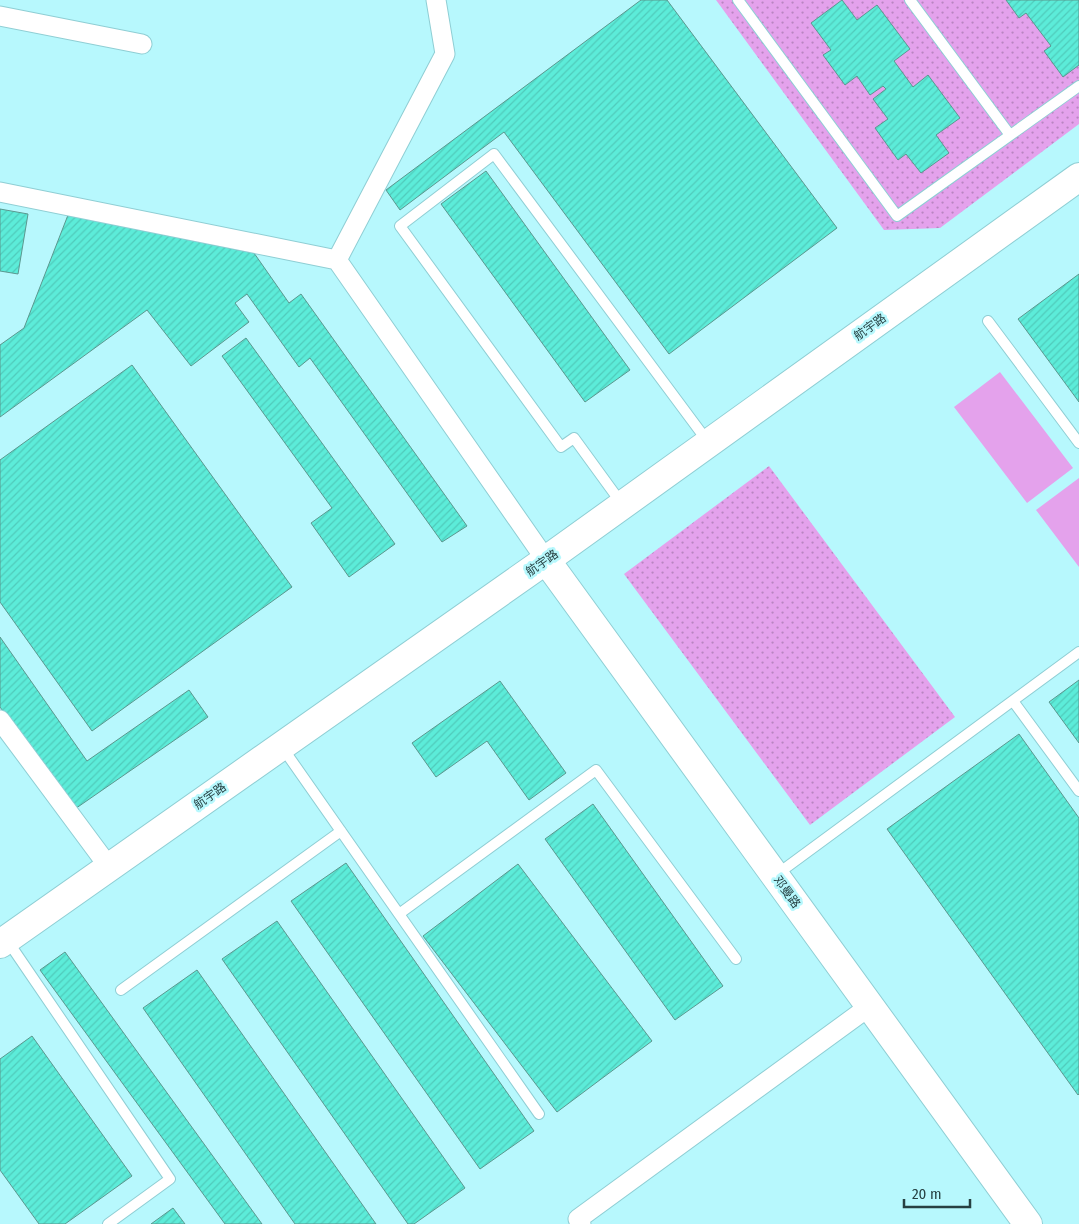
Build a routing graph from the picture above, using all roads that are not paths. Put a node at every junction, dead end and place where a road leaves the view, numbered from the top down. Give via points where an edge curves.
1 (436, 0) edge
2 (738, 0) edge
3 (910, 0) edge
4 (0, 16) edge
5 (142, 44) dead end
6 (1079, 86) edge
7 (1010, 136) junction
8 (1079, 177) edge
9 (0, 192) edge
10 (337, 260) junction
11 (988, 322) dead end
12 (708, 443) junction
13 (1079, 443) edge
14 (622, 505) junction
15 (546, 560) junction
16 (1079, 652) edge
17 (1013, 701) junction
18 (0, 720) edge
19 (282, 746) junction
20 (1079, 791) edge
21 (341, 831) junction
22 (109, 867) junction
23 (775, 875) junction
24 (399, 914) junction
25 (3, 941) edge
26 (736, 959) dead end
27 (121, 990) dead end
28 (870, 1006) junction
29 (539, 1114) dead end
30 (108, 1224) edge
31 (581, 1224) edge
32 (1028, 1224) edge

1 - 10 street via 445,54
2 - 7 lane via 897,216
3 - 7 lane
4 - 5 street
6 - 7 lane
8 - 12 street, 航宇路
9 - 10 street
10 - 15 street
11 - 13 lane
12 - 14 street, 航宇路
12 - 14 lane via 494,154 400,226 561,447 574,438
14 - 15 street, 航宇路
15 - 19 street, 航宇路
15 - 23 street, 邓曼路
16 - 17 lane
17 - 20 lane
17 - 23 lane
18 - 22 street
19 - 21 lane
19 - 22 street, 航宇路
21 - 24 lane
21 - 27 lane
22 - 25 street, 航宇路
23 - 28 street, 邓曼路
24 - 26 lane via 596,770
24 - 29 lane
25 - 30 lane via 170,1179
28 - 31 street via 578,1219
28 - 32 street, 邓曼路

